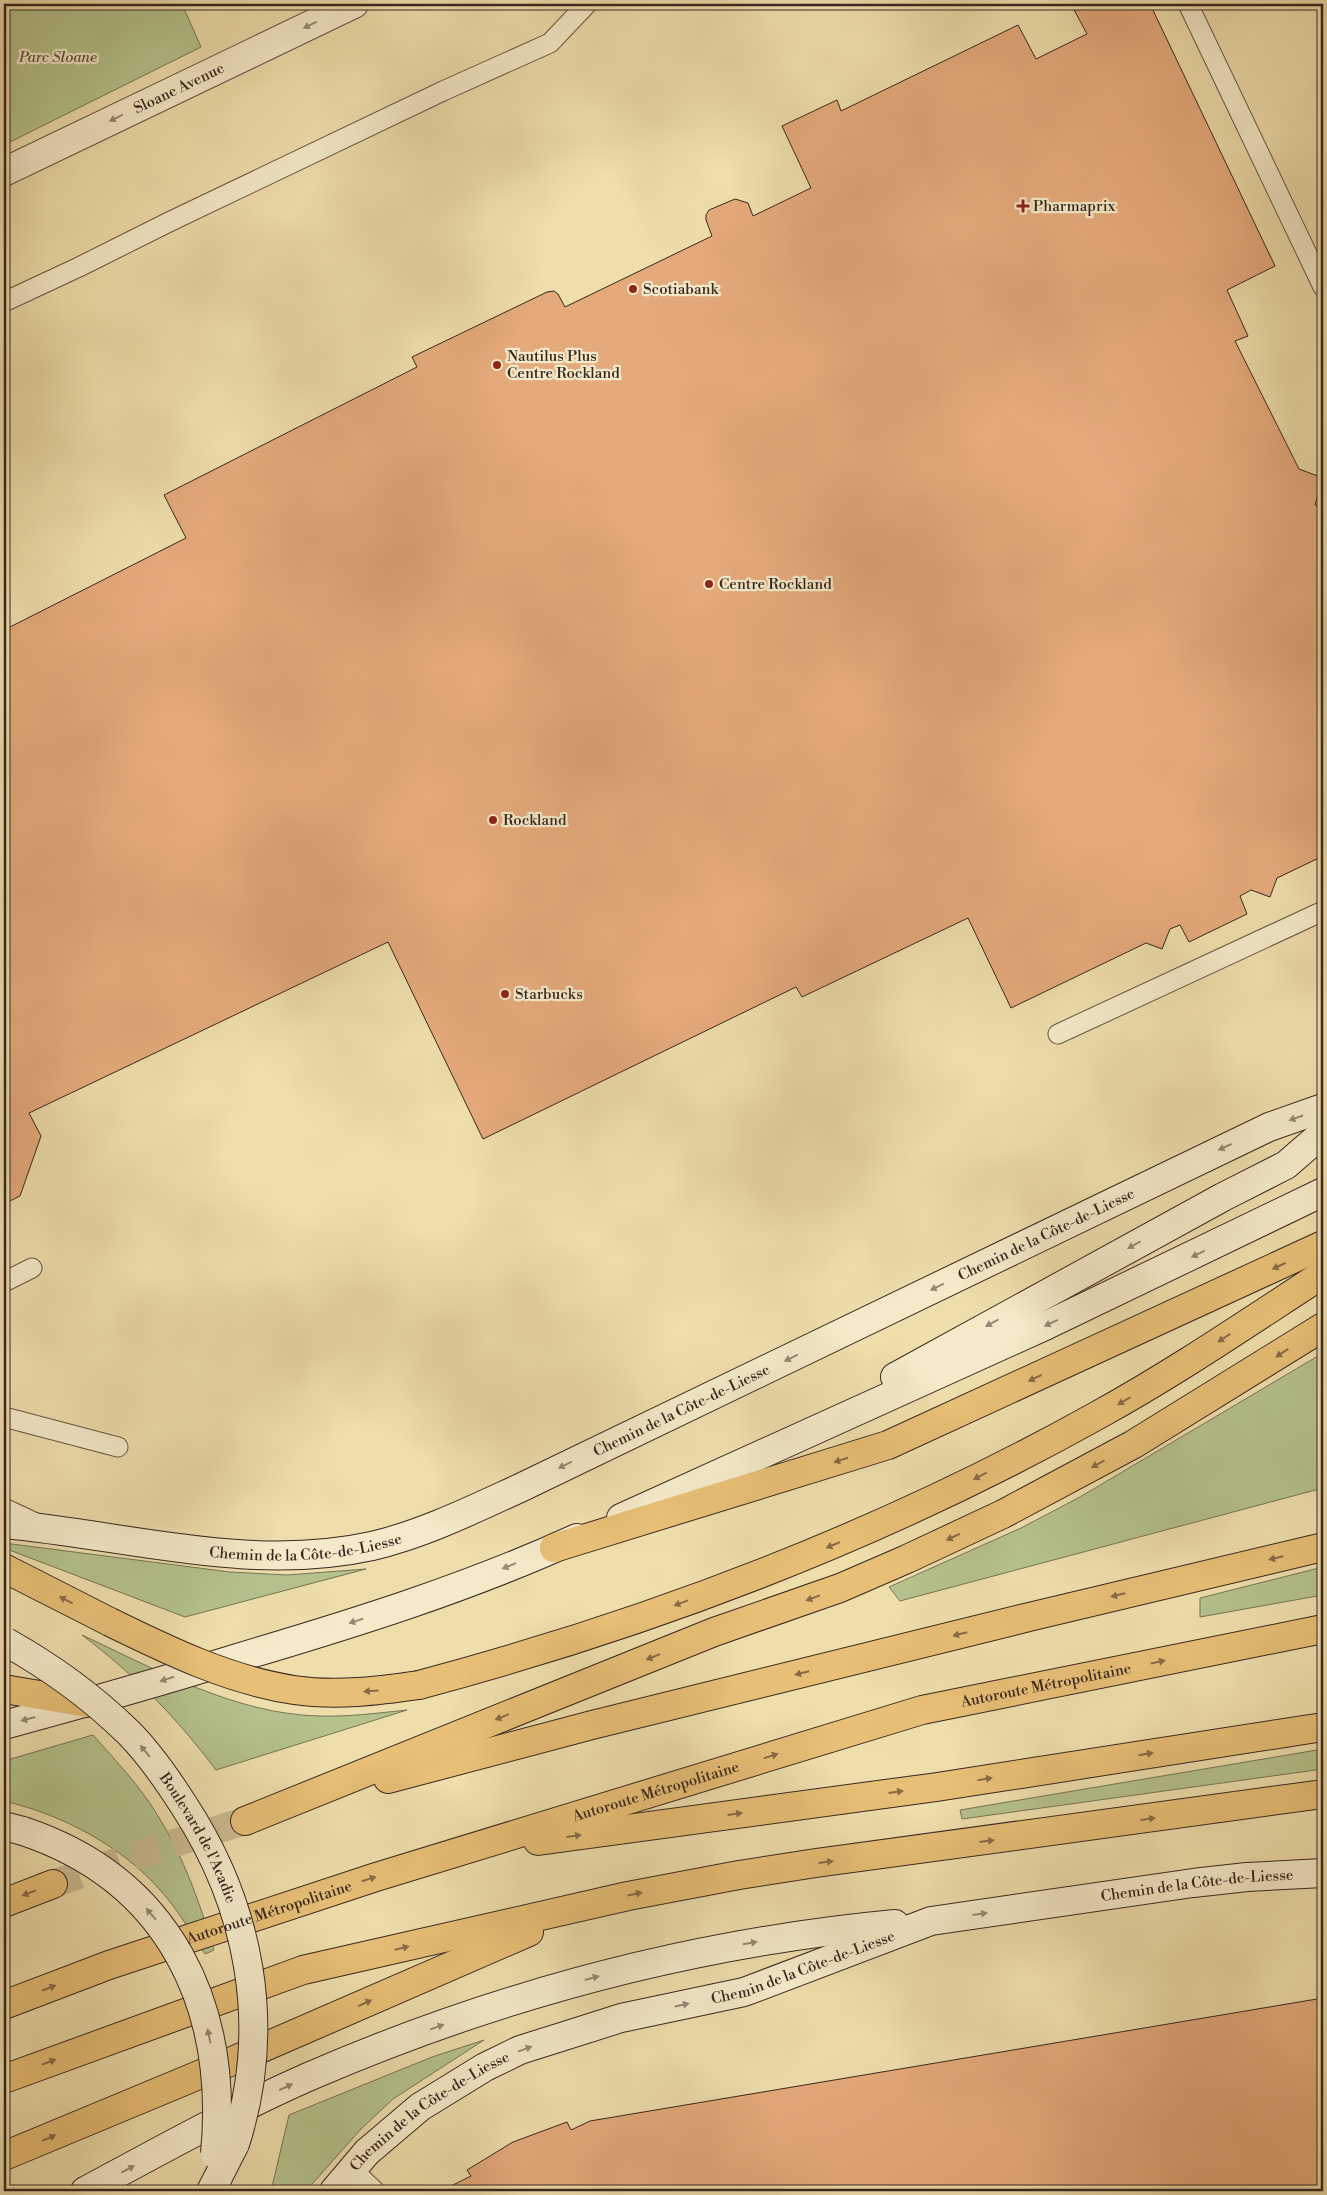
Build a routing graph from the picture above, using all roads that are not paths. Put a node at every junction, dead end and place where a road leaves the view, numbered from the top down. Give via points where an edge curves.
1 (354, 4) edge
2 (587, 4) edge
3 (1188, 4) edge
4 (4, 172) edge
5 (1323, 287) edge
6 (4, 302) edge
7 (1323, 911) edge
8 (1058, 1034) dead end
9 (1323, 1108) edge
10 (1323, 1133) edge
11 (1323, 1192) edge
12 (1323, 1245) edge
13 (32, 1268) dead end
14 (1323, 1274) edge
15 (4, 1282) edge
16 (1323, 1327) edge
17 (4, 1417) edge
18 (118, 1447) dead end
19 (718, 1474) junction
20 (4, 1508) edge
21 (4, 1524) edge
22 (44, 1527) junction
23 (1323, 1546) edge
24 (554, 1548) junction
25 (4, 1568) edge
26 (1323, 1629) edge
27 (5, 1642) edge
28 (4, 1689) edge
29 (87, 1703) junction
30 (4, 1725) edge
31 (1316, 1727) edge
32 (1323, 1794) edge
33 (1262, 1803) junction
34 (1323, 1811) edge
35 (13, 1829) edge
36 (456, 1853) junction
37 (1323, 1873) edge
38 (53, 1884) tunnel mouth
39 (4, 1903) edge
40 (587, 1906) junction
41 (931, 1921) junction
42 (4, 2005) edge
43 (4, 2079) edge
44 (225, 2149) junction
45 (4, 2156) edge
46 (352, 2169) junction
47 (85, 2191) edge
48 (212, 2191) edge
49 (334, 2191) edge
50 (375, 2191) edge

1 -> 4 main road, Sloane Avenue
2 - 6 lane via 550,43
3 - 5 lane
7 - 8 lane
9 -> 22 main road, Chemin de la Côte-de-Liesse via 1261,1130 520,1488 407,1535 373,1546 342,1551 233,1554 127,1542
10 -> 19 main road via 1286,1165
11 -> 19 main road via 1109,1296
12 -> 24 highway via 888,1446
13 - 15 lane
14 -> 25 highway, bridge via 1166,1376 1096,1416 895,1517 739,1582 620,1625 419,1685 319,1692 244,1679 188,1659
16 - 23 highway via 1134,1444 1003,1514 906,1559 840,1588 714,1632 245,1821 592,1725
17 - 18 lane
19 - 24 main road
20 - 22 lane
21 - 22 main road, Chemin de la Côte-de-Liesse
24 -> 29 main road via 380,1614
36 -> 26 highway, Autoroute Métropolitaine via 922,1710
44 -> 27 main road, Boulevard de l'Acadie, bridge via 245,2108 255,2029 247,1960 223,1877 211,1850 168,1780 129,1733 46,1664
28 - 29 highway
29 -> 30 main road
36 -> 31 highway via 937,1786
32 - 33 highway
33 - 34 highway
40 -> 33 highway via 739,1874
44 -> 35 main road, bridge via 211,2044 195,1988 165,1930 138,1898 106,1871 69,1849
42 -> 36 highway, Autoroute Métropolitaine via 193,1936
41 -> 37 main road, Chemin de la Côte-de-Liesse via 1202,1882
38 -> 39 highway
43 -> 40 highway via 303,1970
45 -> 40 highway via 230,2062
46 -> 41 main road, Chemin de la Côte-de-Liesse via 420,2107 485,2067 520,2050 622,2018 744,1992
47 -> 41 main road via 309,2077 514,1999 673,1958 814,1933
44 - 48 main road
46 - 49 main road, Chemin de la Côte-de-Liesse
46 - 50 lane

